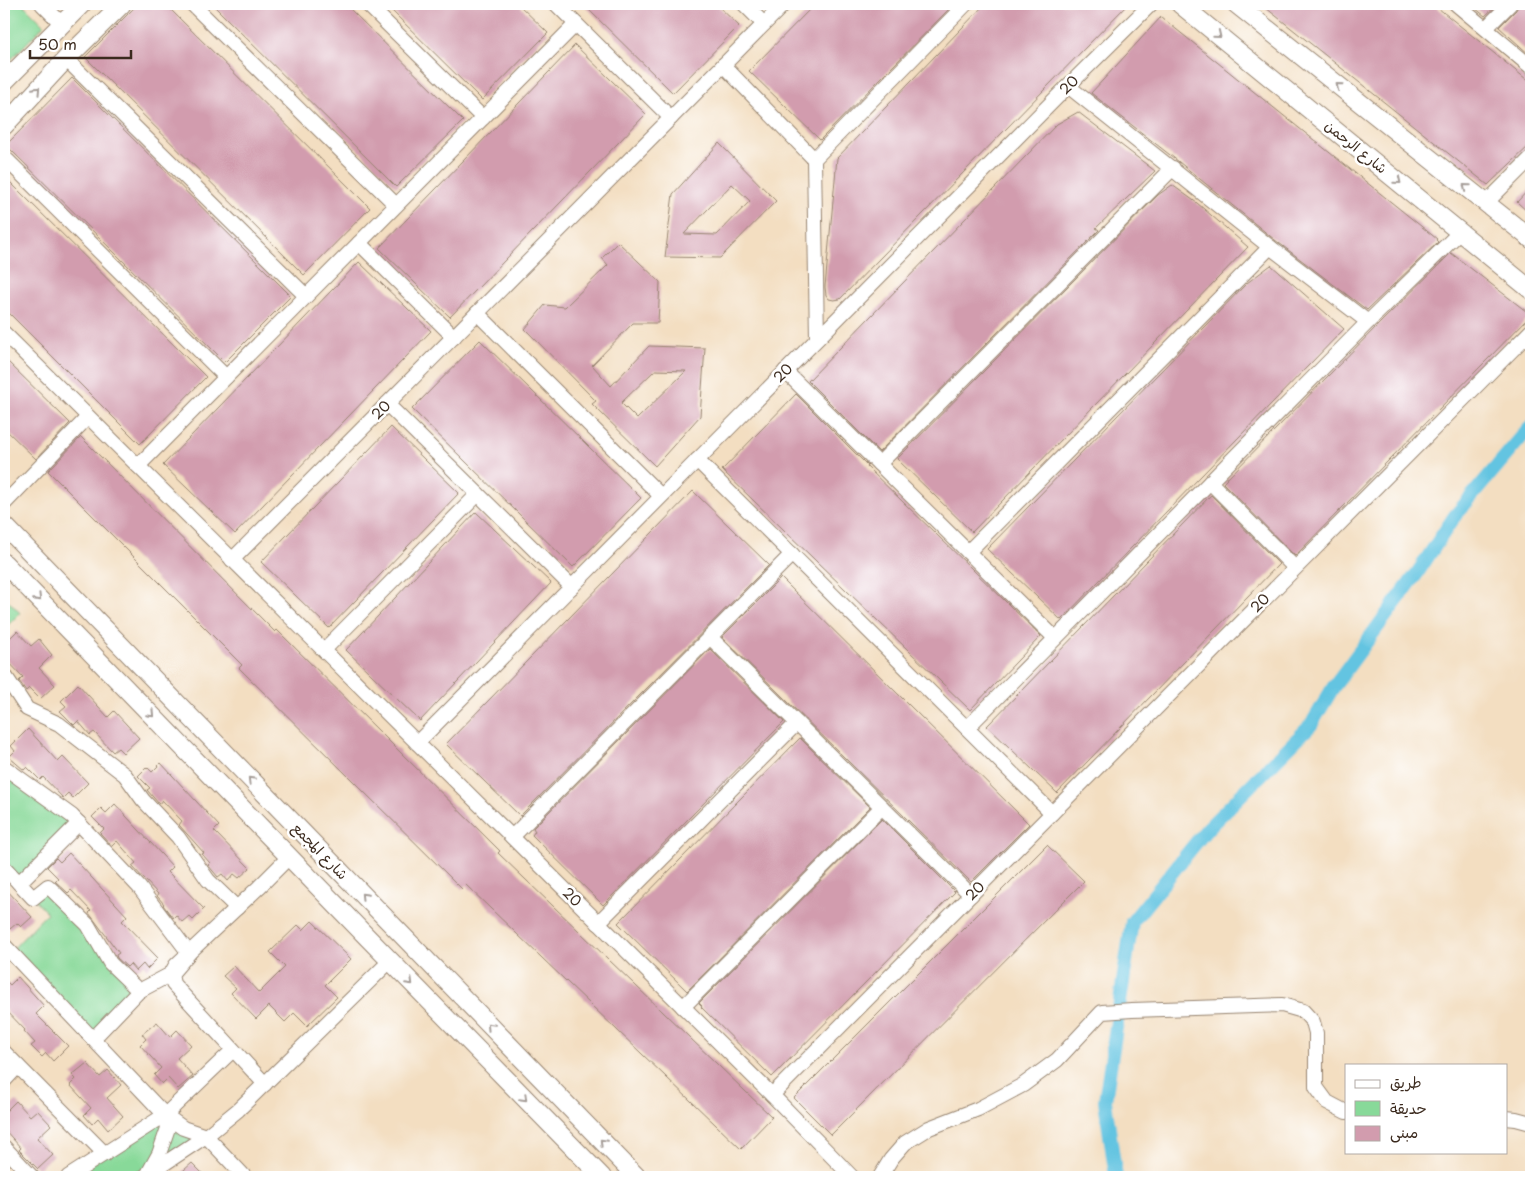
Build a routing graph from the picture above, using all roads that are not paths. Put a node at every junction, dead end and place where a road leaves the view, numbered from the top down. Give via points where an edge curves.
1 (42, 4) edge
2 (82, 4) edge
3 (122, 4) edge
4 (192, 4) edge
5 (367, 4) edge
6 (556, 4) edge
7 (744, 4) edge
8 (784, 4) edge
9 (966, 4) edge
10 (1151, 4) edge
11 (1180, 4) edge
12 (1236, 4) edge
13 (1456, 4) edge
14 (1510, 4) edge
15 (62, 24) junction
16 (576, 24) junction
17 (764, 24) junction
18 (1486, 28) junction
19 (66, 58) junction
20 (723, 65) junction
21 (1531, 67) edge
22 (4, 82) edge
23 (1068, 86) junction
24 (482, 118) junction
25 (671, 118) junction
26 (4, 126) edge
27 (4, 157) edge
28 (1531, 158) edge
29 (814, 159) junction
30 (1173, 168) junction
31 (1486, 203) junction
32 (396, 206) junction
33 (1460, 232) junction
34 (1531, 239) edge
35 (359, 243) junction
36 (1270, 247) junction
37 (1531, 290) edge
38 (306, 296) junction
39 (477, 313) junction
40 (1368, 322) junction
41 (1531, 331) edge
42 (4, 333) edge
43 (454, 337) junction
44 (817, 339) junction
45 (785, 371) junction
46 (226, 377) junction
47 (387, 404) junction
48 (88, 417) junction
49 (697, 460) junction
50 (879, 464) junction
51 (138, 466) junction
52 (1210, 482) junction
53 (478, 494) junction
54 (661, 496) junction
55 (4, 504) edge
56 (4, 526) edge
57 (21, 544) junction
58 (968, 552) junction
59 (792, 554) junction
60 (232, 560) junction
61 (4, 561) edge
62 (1295, 568) junction
63 (572, 586) junction
64 (710, 637) junction
65 (1055, 638) junction
66 (324, 650) junction
67 (4, 674) edge
68 (797, 723) junction
69 (967, 728) junction
70 (417, 743) junction
71 (4, 767) edge
72 (882, 807) junction
73 (1052, 813) junction
74 (79, 823) junction
75 (512, 837) junction
76 (289, 857) junction
77 (4, 867) edge
78 (19, 883) junction
79 (971, 895) junction
80 (237, 908) junction
81 (386, 919) junction
82 (598, 923) junction
83 (368, 938) junction
84 (6, 952) edge
85 (189, 953) junction
86 (390, 961) junction
87 (171, 974) junction
88 (139, 991) junction
89 (683, 1007) junction
90 (93, 1039) junction
91 (234, 1050) junction
92 (4, 1052) edge
93 (18, 1066) junction
94 (4, 1081) edge
95 (265, 1084) junction
96 (772, 1095) junction
97 (1345, 1111) edge
98 (165, 1115) junction
99 (1508, 1118) edge
100 (1531, 1123) edge
101 (206, 1136) junction
102 (4, 1148) edge
103 (104, 1154) junction
104 (147, 1176) edge
105 (32, 1177) edge
106 (68, 1177) edge
107 (245, 1177) edge
108 (602, 1177) edge
109 (637, 1177) edge
110 (852, 1177) edge
111 (880, 1177) edge

1 - 15 street
2 - 15 street
3 - 19 street
4 - 32 street
5 - 24 street
6 - 16 street
7 - 17 street
8 - 17 street, 20
9 - 29 street
10 - 23 street, 20
11 -> 33 street, شارع الرحمن
31 -> 12 street
13 - 18 street
14 - 18 street
15 - 22 street
16 - 24 street
16 - 25 street
17 - 20 street, 20
18 - 21 street
26 -> 19 street
19 - 38 street
20 - 25 street, 20
20 - 29 street
23 - 30 street
23 - 44 street, 20
24 - 32 street
25 - 39 street, 20
27 - 46 street
28 - 31 street
29 - 44 street
30 - 36 street
30 - 50 street
31 - 34 street
32 - 35 street
33 - 37 street, شارع الرحمن
33 - 40 street
35 - 38 street
35 - 43 street
36 - 40 street
36 - 58 street
38 - 46 street
39 - 43 street, 20
39 - 54 street
40 - 52 street
41 - 62 street, 20
42 - 48 street, 20
43 - 47 street, 20
44 - 45 street, 20
45 - 49 street, 20
45 - 50 street
46 - 51 street
47 - 53 street
47 - 60 street, 20
48 - 51 street, 20
48 - 55 street
49 - 54 street, 20
49 - 59 street
50 - 58 street
51 - 60 street, 20
52 - 62 street
52 - 65 street
53 - 63 street
53 - 66 street
54 - 63 street, 20
56 - 57 street, شارع المجمع
57 - 61 street
81 -> 57 street, شارع المجمع
58 - 65 street
59 - 64 street
59 - 69 street
60 - 66 street, 20
61 -> 76 street, شارع المجمع
62 - 73 street, 20
63 - 70 street, 20
64 - 68 street
64 - 75 street
65 - 69 street
66 - 70 street, 20
67 - 80 street via 27,709 59,724 125,775 143,800 178,836 208,880
68 - 72 street
68 - 82 street
69 - 73 street
70 - 75 street, 20
71 - 74 street
72 - 79 street
72 - 89 street
73 - 79 street, 20
74 - 78 street
74 - 85 street via 139,887
75 - 82 street, 20
76 - 80 street
76 - 83 street, شارع المجمع
77 - 78 street
78 - 88 street via 33,898 48,886 88,925 110,963
79 - 96 street, 20
80 - 85 street
81 - 83 street
109 -> 81 street, شارع المجمع
82 - 89 street, 20
83 - 86 street, شارع المجمع
84 - 90 street
85 - 87 street
86 - 95 street
86 -> 108 street, شارع المجمع
87 - 88 street
87 - 91 street via 173,984
88 - 90 street
89 - 96 street, 20
90 - 98 street
91 - 95 street
91 - 98 street
92 - 93 street
93 - 94 street
93 - 103 street
95 - 101 street
96 - 110 street
97 - 111 street via 1328,1102 1316,1087 1316,1033 1313,1022 1303,1011 1282,1006 1102,1012 1057,1060 1023,1085 978,1110 929,1128 905,1143
98 - 101 street via 183,1128
98 - 103 street
98 - 104 street via 168,1128 160,1154
99 - 100 street
101 - 104 street
101 - 107 street
102 - 105 street
103 - 106 street

